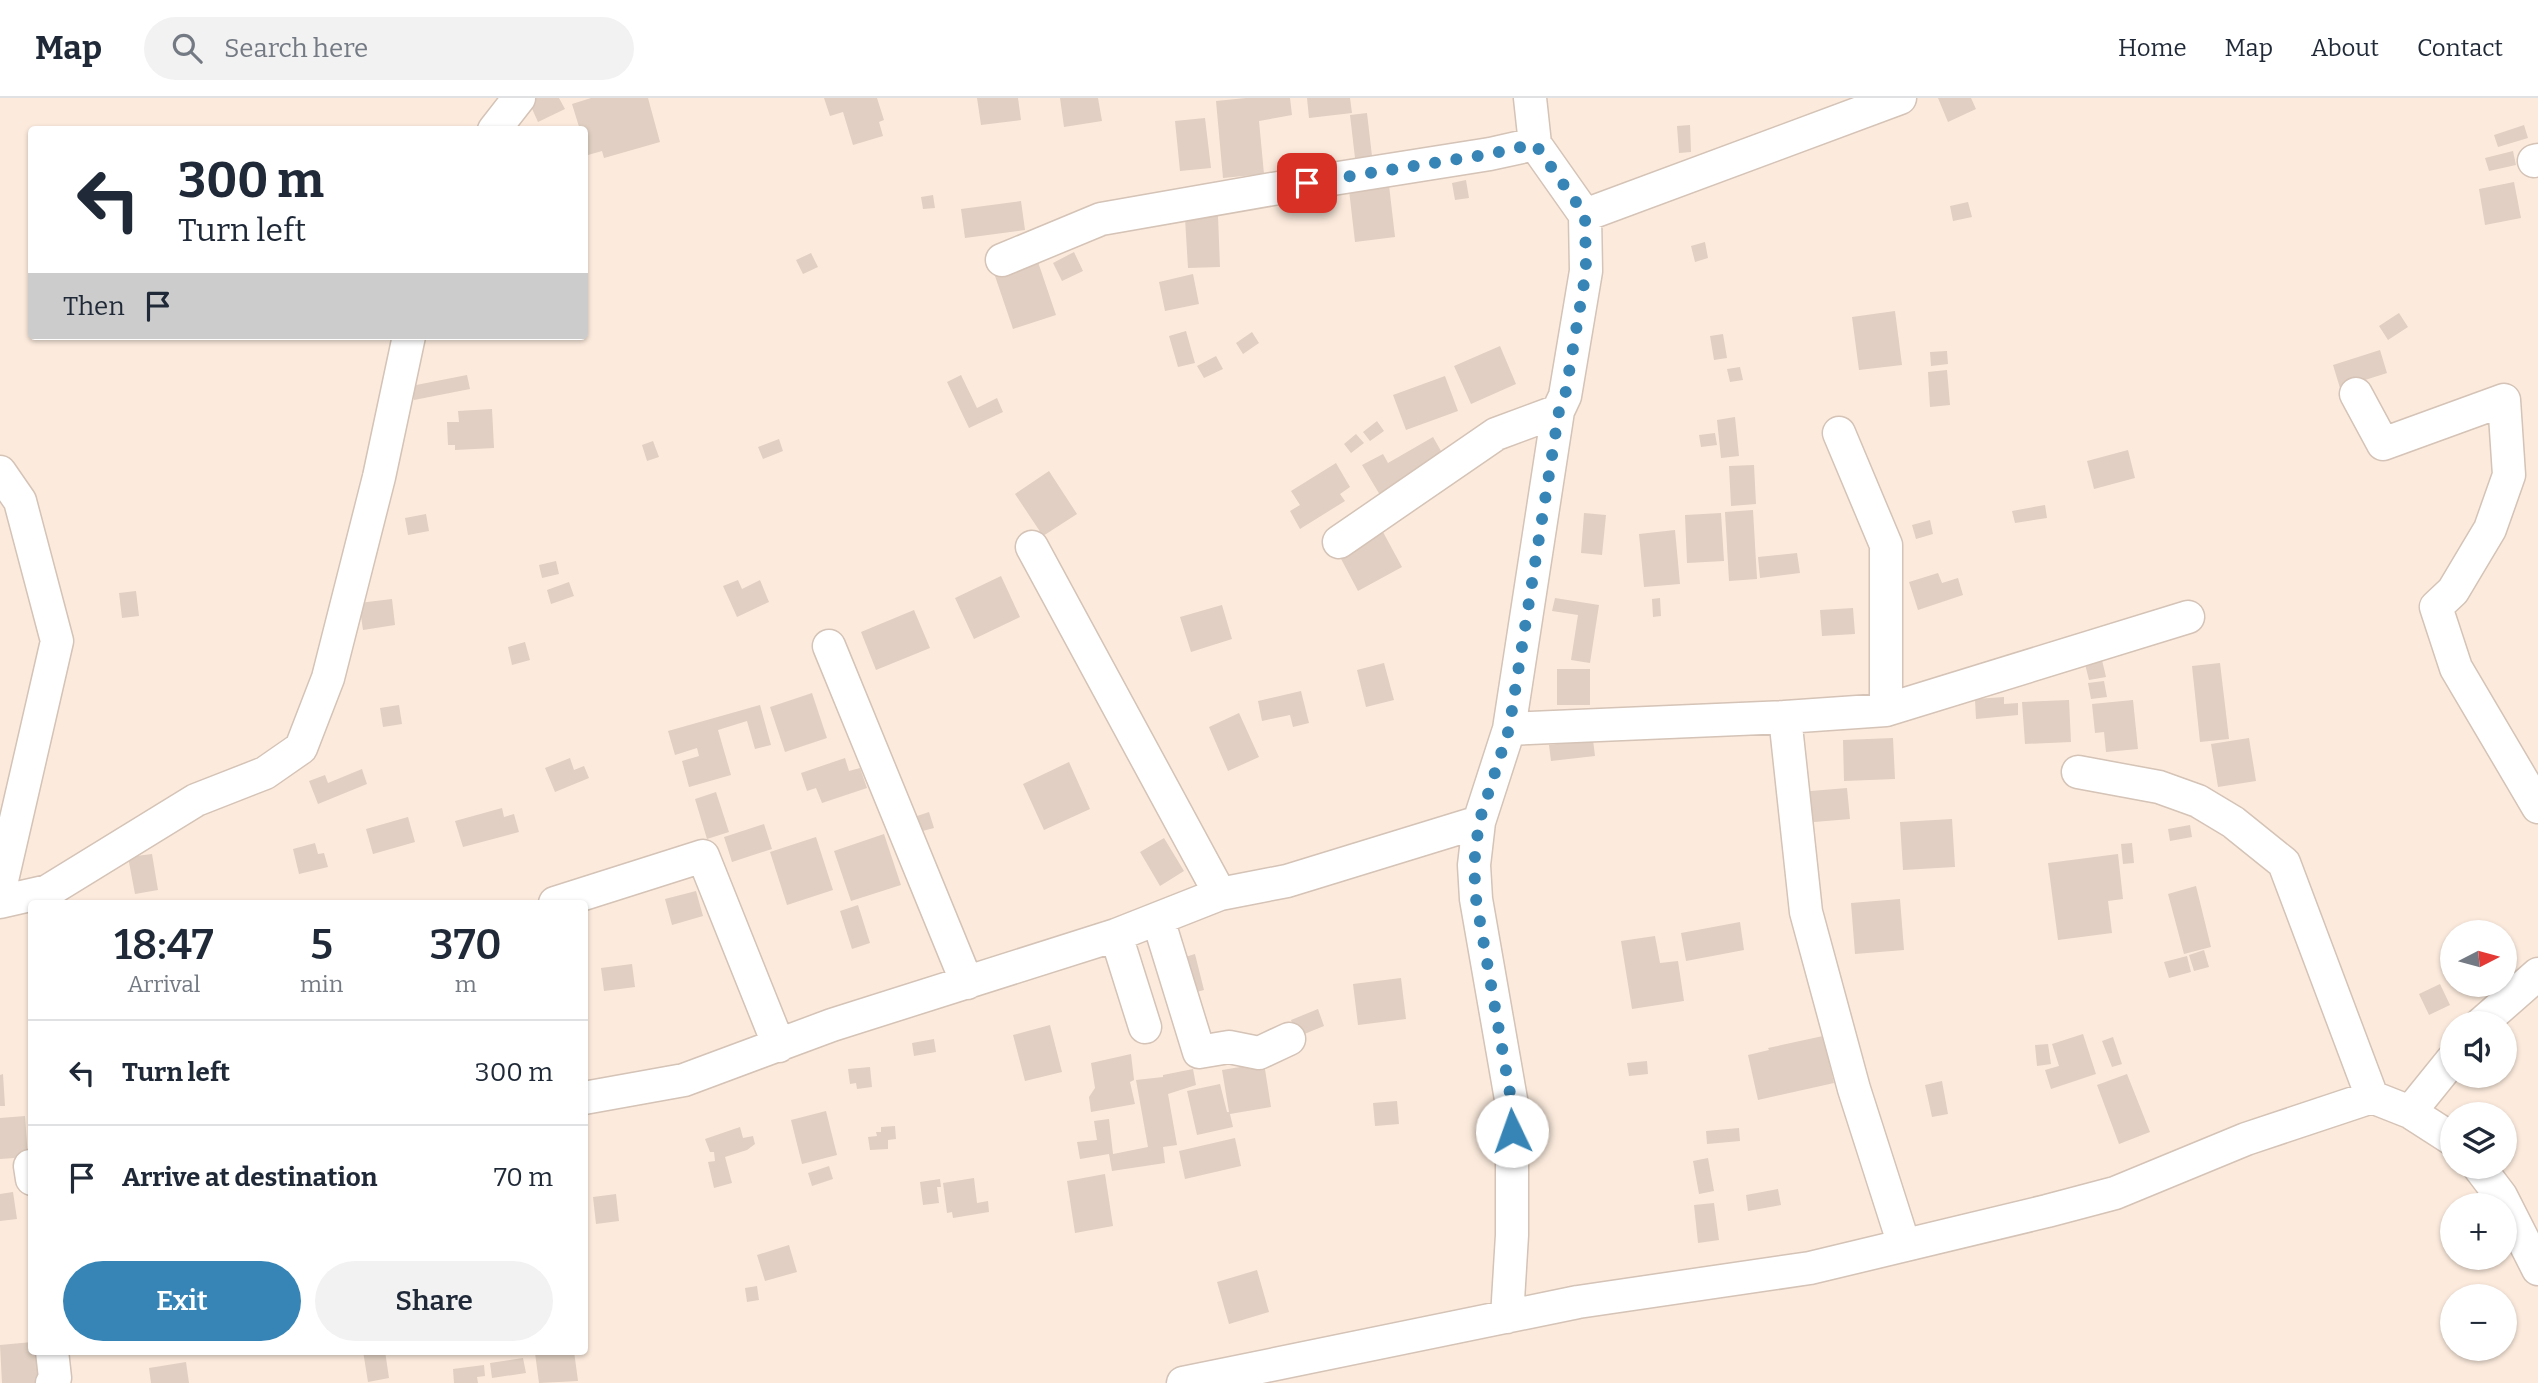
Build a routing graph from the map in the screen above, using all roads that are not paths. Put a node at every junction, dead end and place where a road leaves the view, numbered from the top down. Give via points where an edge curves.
1 (519, 98) edge
2 (1530, 98) edge
3 (1900, 98) edge
4 (497, 126) edge
5 (1535, 144) junction
6 (1585, 215) junction
7 (1002, 260) dead end
8 (408, 340) edge
9 (2356, 394) dead end
10 (1559, 411) junction
11 (1839, 433) dead end
12 (0, 472) edge
13 (1339, 542) dead end
14 (1032, 547) dead end
15 (2188, 617) dead end
16 (829, 646) dead end
17 (1886, 710) junction
18 (1785, 717) junction
19 (1509, 729) junction
20 (2078, 772) dead end
21 (2538, 807) edge
22 (1479, 822) junction
23 (0, 889) edge
24 (1220, 894) junction
25 (564, 900) edge
26 (0, 902) edge
27 (1158, 919) junction
28 (1116, 935) junction
29 (2538, 974) edge
30 (967, 983) junction
31 (2496, 1011) edge
32 (1145, 1027) dead end
33 (1289, 1039) dead end
34 (779, 1046) junction
35 (2440, 1075) edge
36 (588, 1097) edge
37 (2372, 1097) junction
38 (2410, 1112) junction
39 (2440, 1131) edge
40 (2488, 1179) edge
41 (1904, 1245) junction
42 (2538, 1269) edge
43 (1507, 1317) junction
44 (52, 1355) edge
45 (52, 1383) edge
46 (1184, 1383) edge

1 - 4 street
2 - 5 street
3 - 6 street
5 - 6 street
5 - 7 street via 1101,219
6 - 10 street via 1586,271
8 - 26 street via 379,477 327,678 301,748 265,773 196,800 48,891
9 - 21 street via 2383,444 2504,400 2509,475 2490,529 2453,591 2436,607 2456,667
10 - 13 street via 1496,434
10 - 19 street
11 - 17 street via 1886,545
12 - 23 street via 20,501 57,641
14 - 24 street
15 - 17 street
16 - 30 street
17 - 18 street
18 - 19 street
18 - 41 street via 1806,912 1854,1089
19 - 22 street
20 - 37 street via 2160,786 2198,801 2284,863
22 - 24 street via 1287,881
22 - 43 street via 1476,899 1512,1105
24 - 27 street
25 - 34 street via 703,856
27 - 28 street
27 - 33 street via 1199,1052 1229,1046 1259,1053
28 - 30 street
28 - 32 street
29 - 31 street
30 - 34 street
34 - 36 street via 684,1080
35 - 38 street
37 - 38 street
37 - 41 street via 2246,1139 2115,1193
38 - 39 street
40 - 42 street
41 - 43 street via 1810,1268
43 - 46 street
44 - 45 street

